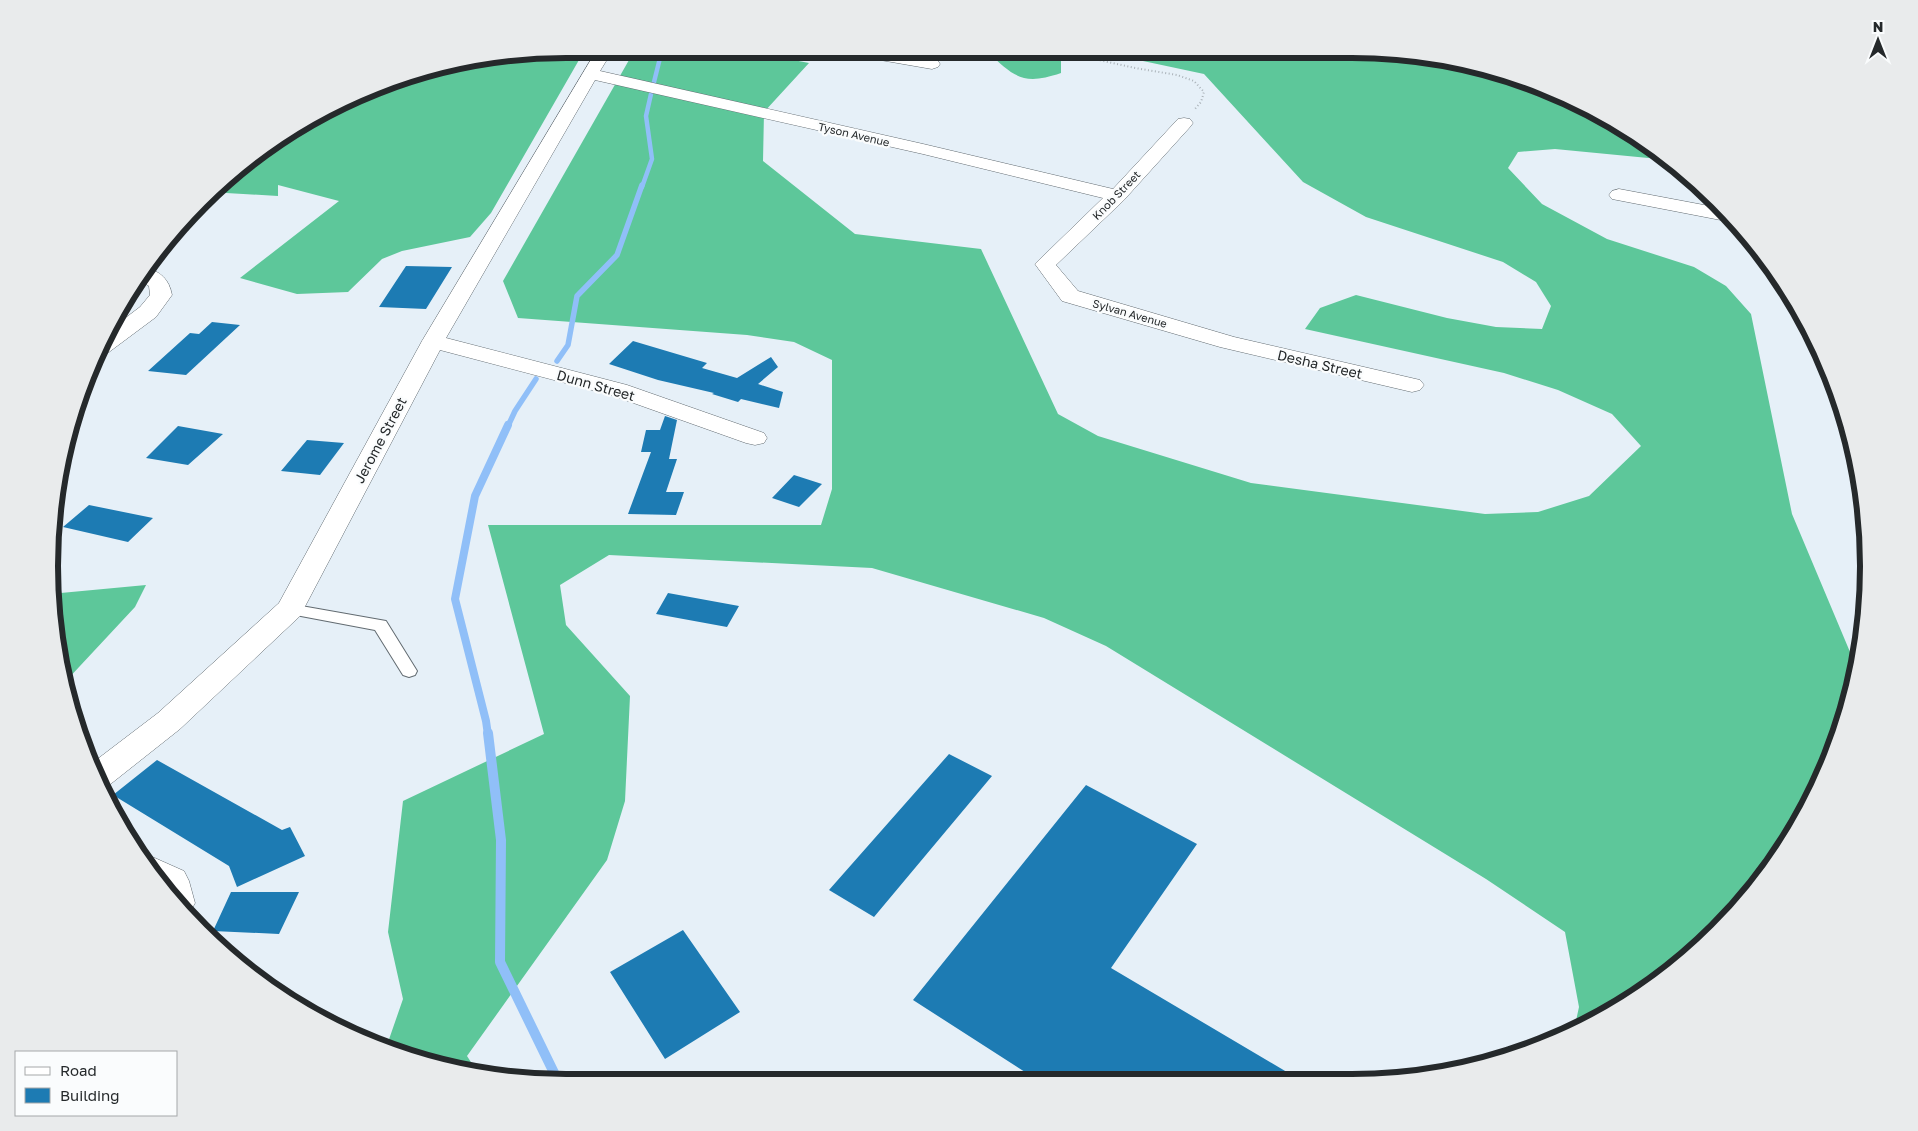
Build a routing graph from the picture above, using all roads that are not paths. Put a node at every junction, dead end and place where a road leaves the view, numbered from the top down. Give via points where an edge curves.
1 (600, 58) edge
2 (898, 58) edge
3 (932, 64) dead end
4 (590, 74) junction
5 (1184, 123) road end
6 (1619, 195) dead end
7 (1117, 196) junction
8 (1719, 214) edge
9 (1045, 264) joint
10 (148, 276) edge
11 (111, 340) edge
12 (433, 341) junction
13 (1228, 342) joint
14 (1412, 385) dead end
15 (755, 438) dead end
16 (290, 609) junction
17 (410, 671) dead end
18 (102, 773) edge
19 (164, 877) edge
20 (174, 888) edge

1 - 4 street, Jerome Street
2 - 3 street
4 - 7 street, Tyson Avenue
4 - 12 street, Jerome Street
5 - 7 street, Knob Street
6 - 8 street
7 - 9 street, Knob Street
9 - 13 street, Sylvan Avenue via 1070,296
10 - 11 street via 159,282 161,294 148,312
12 - 15 street, Dunn Street via 619,390
12 - 16 street, Jerome Street
13 - 14 street, Desha Street
16 - 17 lane via 380,625
16 - 18 street, Jerome Street via 169,721
19 - 20 street via 172,881

